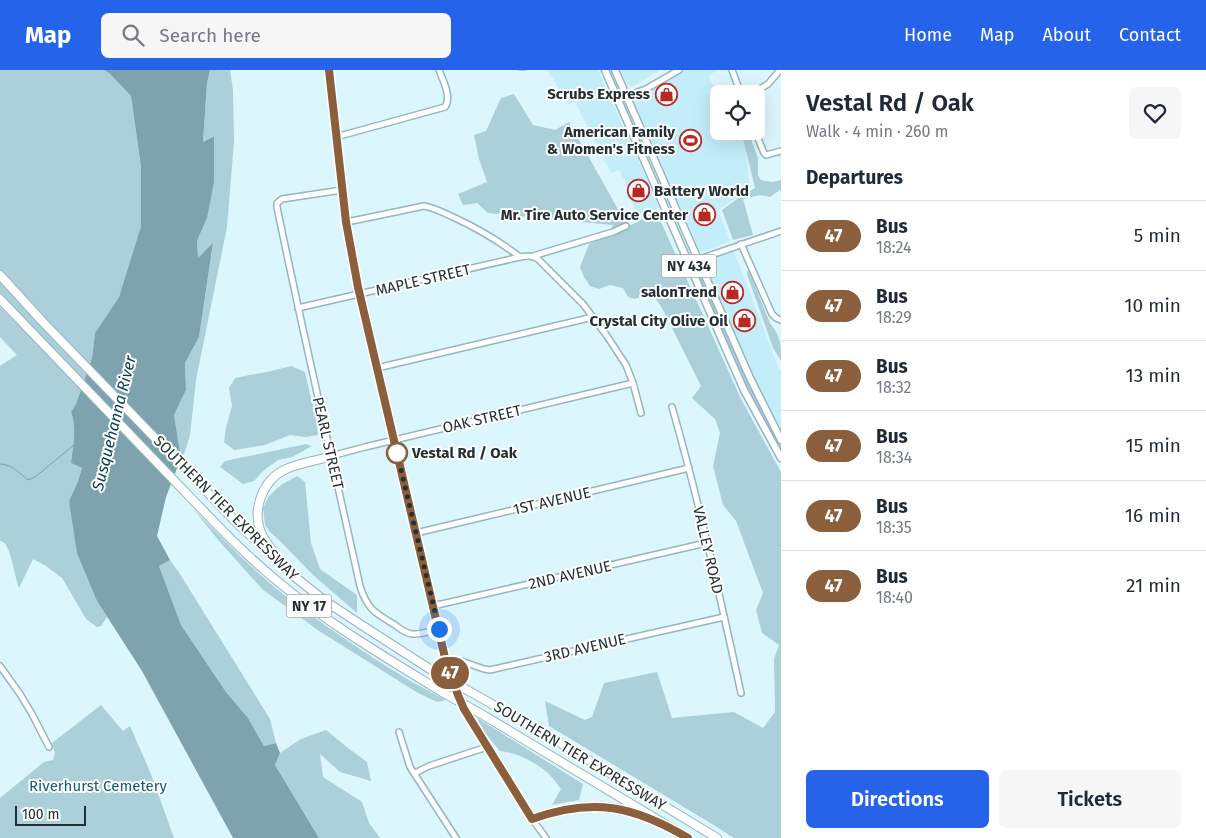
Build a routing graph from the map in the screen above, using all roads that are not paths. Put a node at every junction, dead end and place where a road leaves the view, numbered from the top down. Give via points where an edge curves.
1 (330, 70) edge
2 (439, 70) edge
3 (605, 70) edge
4 (615, 70) edge
5 (679, 70) edge
6 (732, 70) edge
7 (780, 70) edge
8 (738, 85) edge
9 (765, 86) edge
10 (627, 97) junction
11 (619, 100) junction
12 (336, 137) junction
13 (759, 140) edge
14 (781, 151) edge
15 (342, 190) junction
16 (346, 222) junction
17 (626, 226) dead end
18 (781, 231) edge
19 (741, 244) junction
20 (533, 256) junction
21 (520, 257) junction
22 (698, 260) junction
23 (688, 263) junction
24 (0, 275) edge
25 (360, 295) junction
26 (0, 299) edge
27 (298, 308) junction
28 (593, 317) junction
29 (778, 319) edge
30 (377, 368) junction
31 (633, 383) junction
32 (672, 407) dead end
33 (641, 414) dead end
34 (394, 440) junction
35 (781, 440) edge
36 (331, 456) junction
37 (781, 458) edge
38 (689, 468) junction
39 (416, 533) junction
40 (706, 543) junction
41 (295, 577) junction
42 (433, 606) junction
43 (724, 617) junction
44 (439, 629) junction
45 (446, 662) junction
46 (0, 666) edge
47 (741, 693) dead end
48 (399, 732) dead end
49 (49, 747) dead end
50 (487, 747) junction
51 (415, 773) junction
52 (532, 819) junction
53 (669, 827) junction
54 (456, 838) edge
55 (546, 838) edge
56 (688, 838) edge
57 (717, 838) edge

1 - 12 street
2 - 12 street via 448,99 445,107
3 - 11 main road, NY 434
4 - 10 main road, NY 434
5 - 10 street
6 - 8 street
7 - 9 street
10 - 11 street
10 - 22 main road, NY 434
11 - 23 main road, NY 434
12 - 15 street
13 - 14 street via 766,155
15 - 16 street
15 - 27 street, PEARL STREET via 278,201
16 - 21 street via 424,206 470,225
16 - 25 street
17 - 20 street, MAPLE STREET
18 - 19 street
19 - 22 street
19 - 29 street via 772,314
20 - 21 street, MAPLE STREET
20 - 28 street via 584,304
21 - 25 street, MAPLE STREET
22 - 23 street
22 - 35 main road, NY 434
23 - 37 main road, NY 434 via 744,390
24 - 41 highway, SOUTHERN TIER EXPRESSWAY / NY 17 via 237,523
25 - 27 street, MAPLE STREET
25 - 30 street
26 - 53 highway, SOUTHERN TIER EXPRESSWAY / NY 17, bridge via 192,500 299,599 442,692
27 - 36 street, PEARL STREET
28 - 30 street
28 - 31 street via 626,365
30 - 34 street
31 - 33 street
31 - 34 street, OAK STREET
32 - 38 street, VALLEY ROAD
34 - 36 street, OAK STREET
34 - 39 street
36 - 41 highway via 286,470 268,484 259,501 262,535
36 - 44 street, PEARL STREET via 366,601 372,610 410,634
38 - 39 street, 1ST AVENUE
38 - 40 street, VALLEY ROAD
39 - 42 street
40 - 42 street, 2ND AVENUE
40 - 43 street, VALLEY ROAD
41 - 57 highway, SOUTHERN TIER EXPRESSWAY / NY 17, bridge via 436,673 559,742
42 - 44 street
43 - 45 street, 3RD AVENUE via 490,670 461,661
43 - 47 street, VALLEY ROAD
44 - 45 street
45 - 50 street via 464,709
46 - 49 street via 20,694
48 - 51 street
50 - 51 street
50 - 52 street
51 - 54 street
52 - 53 highway via 564,810 602,806 631,811
52 - 55 street
53 - 56 highway, SOUTHERN TIER EXPRESSWAY / NY 17

